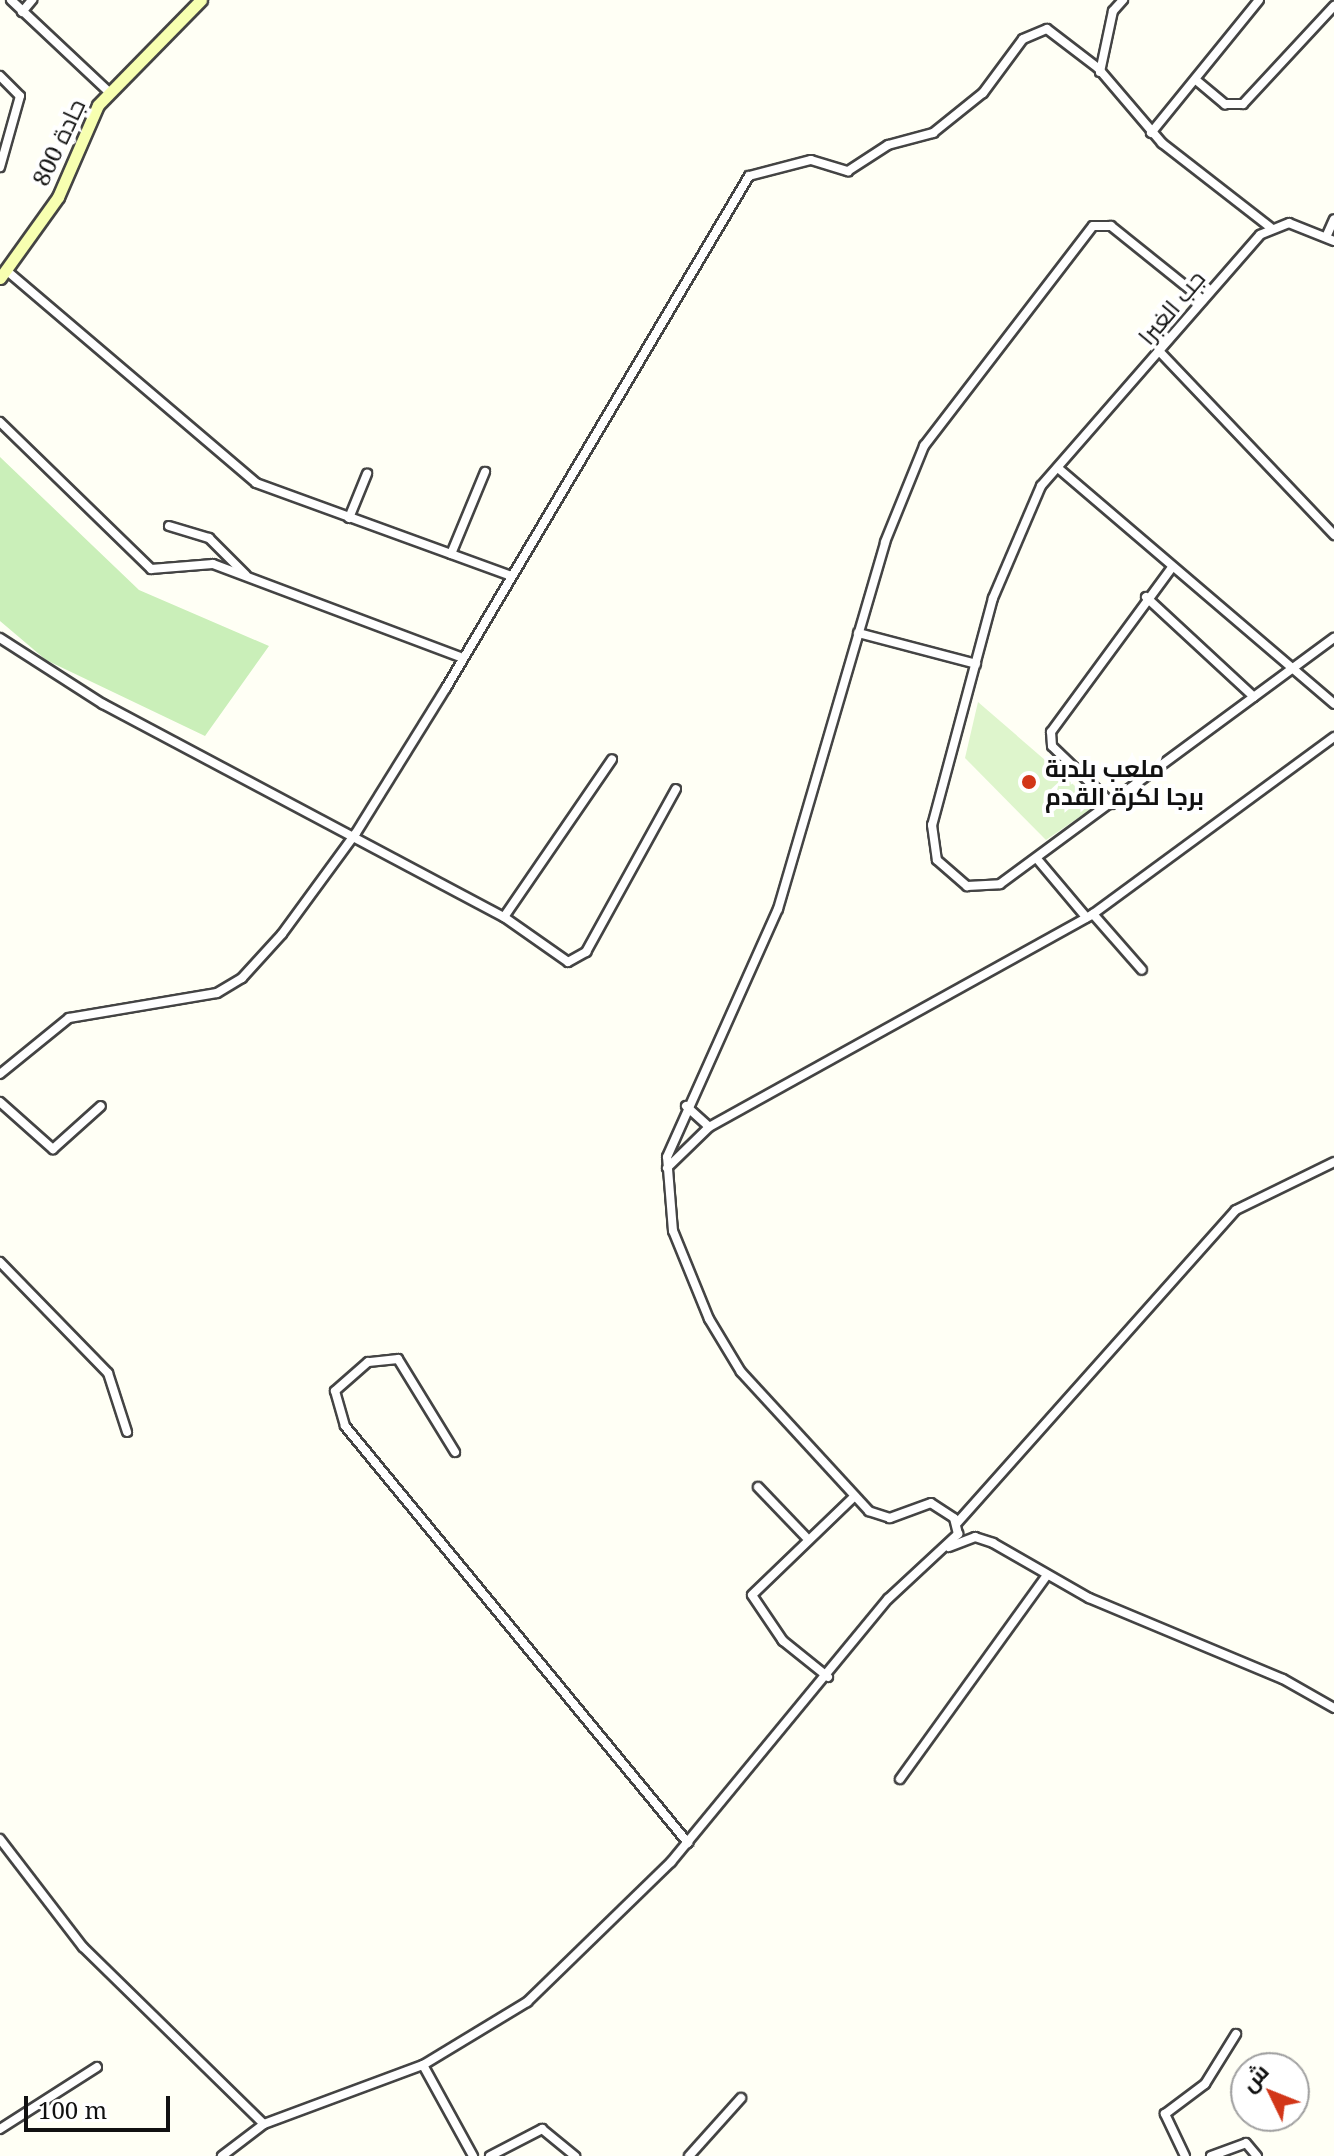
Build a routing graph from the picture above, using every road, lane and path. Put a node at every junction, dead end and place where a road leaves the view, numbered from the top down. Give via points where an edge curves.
1 (11, 0) edge
2 (32, 0) edge
3 (201, 0) edge
4 (1123, 0) edge
5 (1259, 0) edge
6 (1334, 6) edge
7 (22, 12) junction
8 (1100, 72) junction
9 (0, 76) edge
10 (1196, 80) junction
11 (109, 92) junction
12 (1151, 133) junction
13 (0, 167) edge
14 (1334, 219) edge
15 (1270, 227) junction
16 (1330, 238) edge
17 (3, 274) edge
18 (1203, 300) junction
19 (1160, 352) junction
20 (0, 422) edge
21 (1058, 468) junction
22 (485, 472) dead end
23 (367, 474) dead end
24 (349, 518) junction
25 (169, 526) dead end
26 (1334, 535) edge
27 (451, 554) junction
28 (1172, 567) junction
29 (511, 576) junction
30 (253, 581) junction
31 (1146, 597) junction
32 (858, 633) junction
33 (0, 638) edge
34 (1334, 638) edge
35 (463, 658) junction
36 (976, 664) junction
37 (1294, 672) junction
38 (1254, 697) junction
39 (1334, 704) edge
40 (1334, 737) edge
41 (612, 759) dead end
42 (676, 789) dead end
43 (1112, 804) junction
44 (356, 833) junction
45 (1038, 860) junction
46 (1090, 916) junction
47 (504, 917) junction
48 (1142, 970) dead end
49 (0, 1074) edge
50 (0, 1102) edge
51 (101, 1106) dead end
52 (686, 1106) junction
53 (709, 1127) junction
54 (1334, 1162) edge
55 (667, 1169) junction
56 (0, 1262) edge
57 (127, 1432) dead end
58 (455, 1452) dead end
59 (758, 1487) dead end
60 (854, 1497) junction
61 (957, 1523) junction
62 (806, 1537) junction
63 (949, 1547) junction
64 (1047, 1575) junction
65 (828, 1677) junction
66 (1334, 1708) edge
67 (900, 1779) dead end
68 (0, 1839) edge
69 (688, 1843) junction
70 (1236, 2034) dead end
71 (423, 2065) junction
72 (97, 2067) dead end
73 (741, 2098) dead end
74 (264, 2124) junction
75 (0, 2129) edge
76 (222, 2156) edge
77 (473, 2156) edge
78 (490, 2156) edge
79 (575, 2156) edge
80 (689, 2156) edge
81 (1185, 2156) edge
82 (1211, 2156) edge
83 (1257, 2156) edge

1 - 7 street
2 - 7 street
3 - 11 main road, جادة 800
4 - 8 street via 1113,11
5 - 10 street
6 - 10 street via 1243,104 1225,104
7 - 11 street
8 - 12 street
8 - 29 street via 1062,37 1037,29 983,93 933,133 888,145 848,171 811,160 747,177
9 - 13 street via 20,96
10 - 12 street
11 - 17 main road, جادة 800 via 58,197
12 - 15 street
14 - 16 street
15 - 16 street via 1302,224
15 - 18 street, جب الغبرا
17 - 24 street via 256,483
18 - 19 street, جب الغبرا
18 - 32 street via 1111,226 1093,226 918,455
19 - 21 street, جب الغبرا
19 - 26 street
20 - 30 street via 151,569 206,563
21 - 28 street
21 - 36 street, جب الغبرا via 1015,533
22 - 27 street
23 - 24 street
24 - 27 street
25 - 30 street via 209,538
27 - 29 street
28 - 31 street
28 - 37 street
29 - 35 street
30 - 35 street
31 - 38 street
31 - 43 street via 1050,735
32 - 36 street
32 - 52 street via 778,909
33 - 44 street via 103,704
34 - 37 street, جب الغبرا
35 - 44 street
36 - 45 street, جب الغبرا via 932,825 933,851 952,878 978,889
37 - 38 street, جب الغبرا
37 - 39 street
38 - 43 street, جب الغبرا
40 - 46 street
41 - 47 street
42 - 47 street via 580,959 564,961
43 - 45 street, جب الغبرا
44 - 47 street
44 - 49 street via 236,982 169,1006 61,1021
45 - 46 street
46 - 48 street
46 - 53 street
50 - 51 street via 53,1149
52 - 53 street
52 - 55 street
53 - 55 street
54 - 61 street via 1236,1210
55 - 60 street via 668,1212 709,1319 760,1395
56 - 57 street via 108,1373
58 - 69 street via 398,1359 368,1362 335,1391 345,1426 527,1638
59 - 62 street
60 - 61 street via 886,1518 925,1502
60 - 62 street
61 - 63 street
62 - 65 street via 752,1595 783,1641
63 - 64 street via 985,1539
63 - 65 street via 888,1599
64 - 66 street
64 - 67 street
65 - 69 street
68 - 74 street via 83,1947
69 - 71 street via 527,2002
70 - 81 street via 1205,2084 1165,2114
71 - 74 street
71 - 77 street
72 - 75 street
73 - 80 street
74 - 76 street
78 - 79 street via 542,2129
82 - 83 street via 1246,2143

